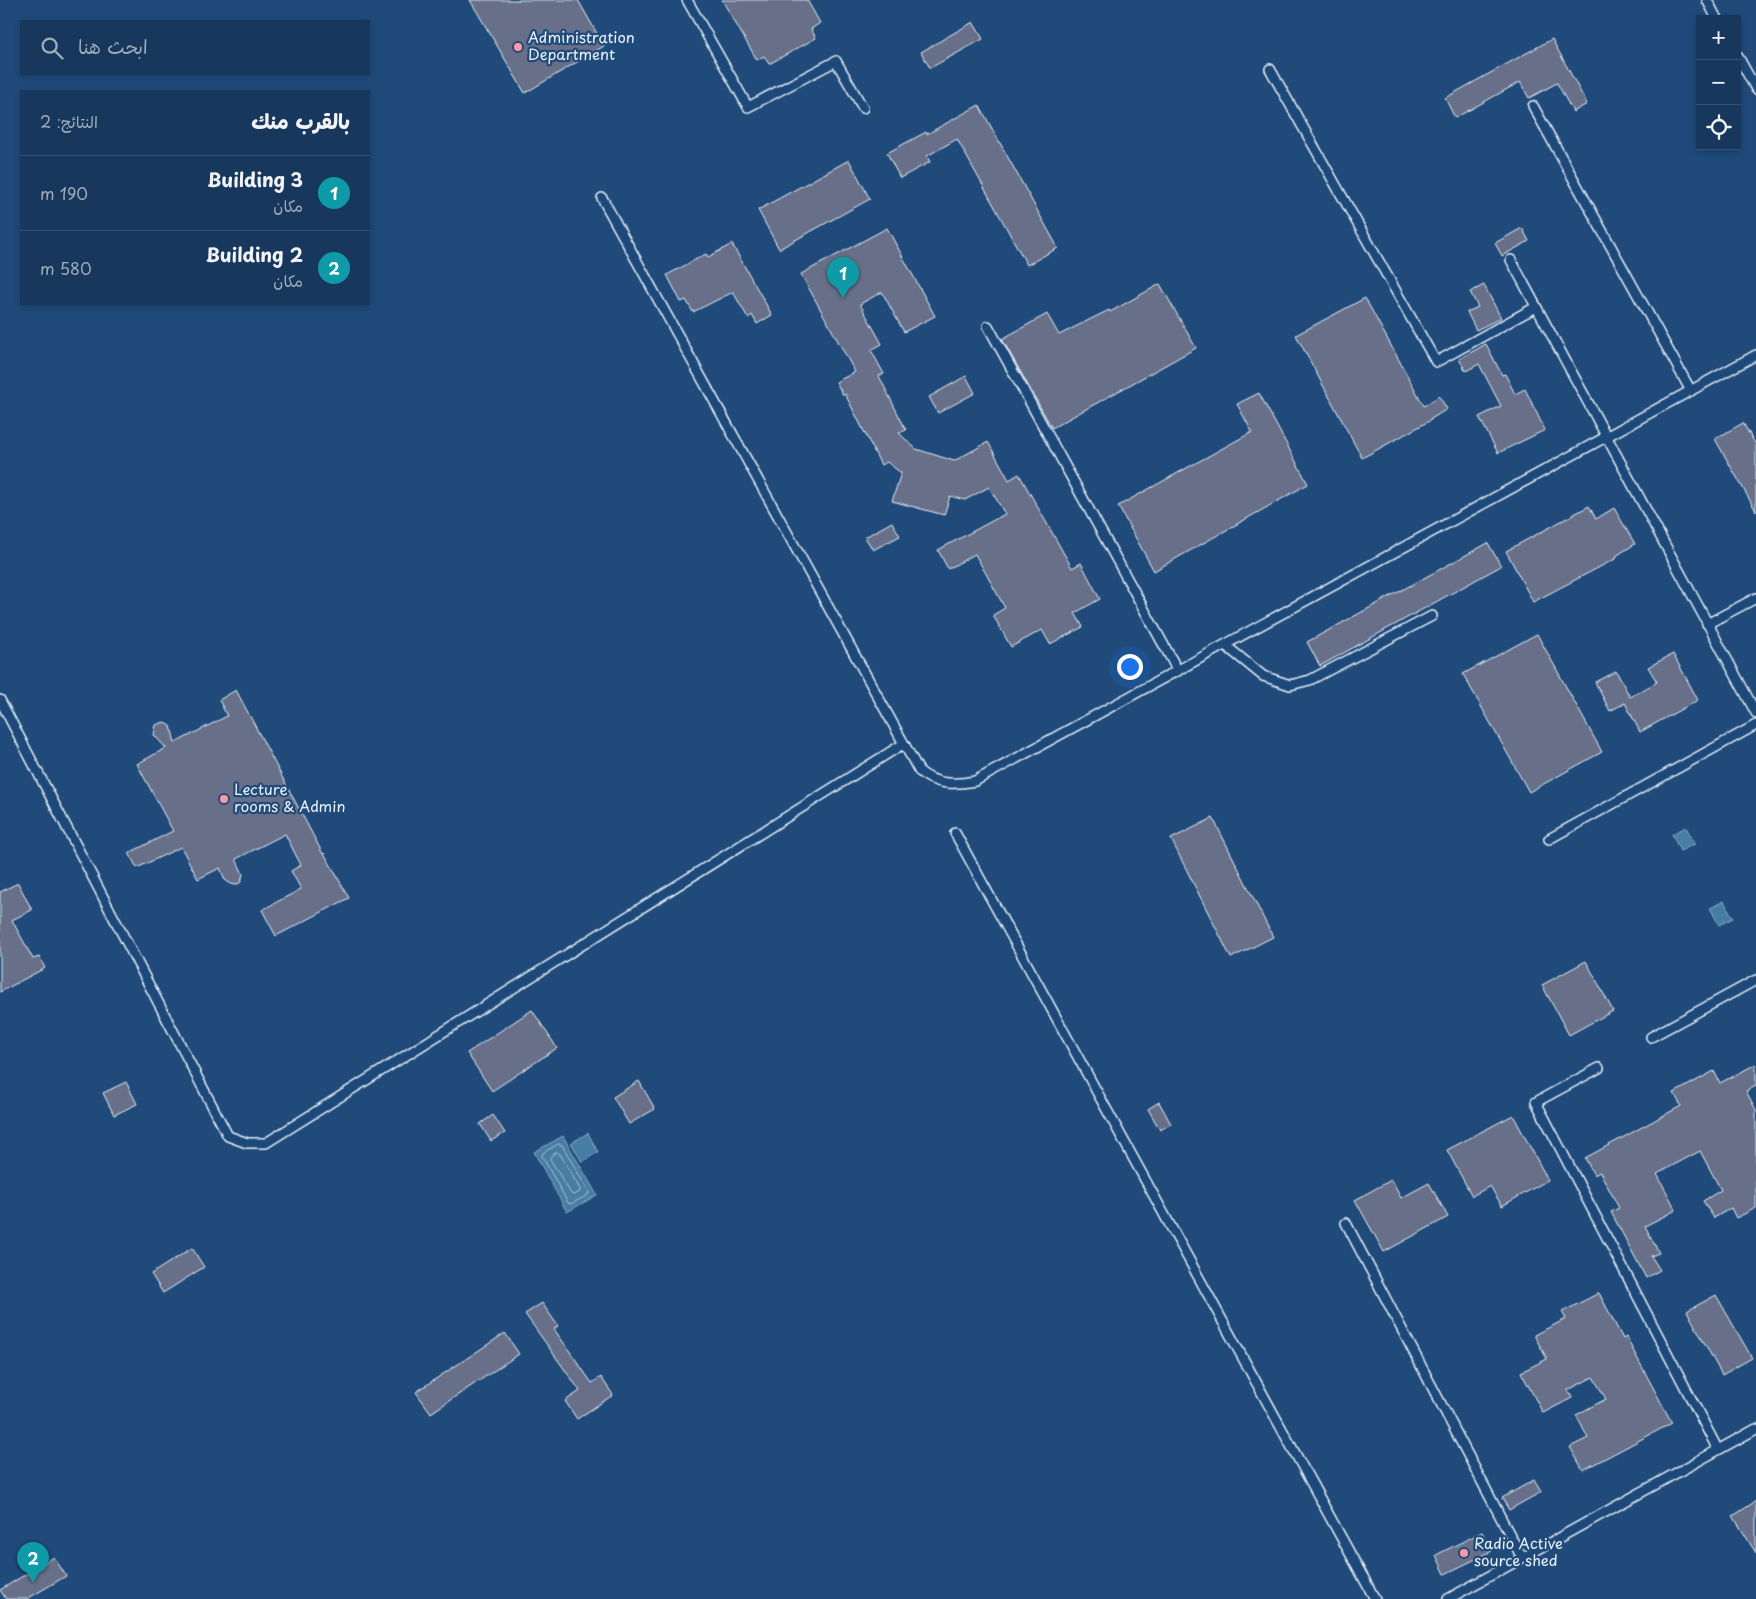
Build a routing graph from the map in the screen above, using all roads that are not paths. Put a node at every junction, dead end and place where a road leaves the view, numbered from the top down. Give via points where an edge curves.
1 (687, 0) edge
2 (1707, 0) edge
3 (1715, 15) edge
4 (1740, 60) edge
5 (1270, 69) dead end
6 (1756, 89) edge
7 (1533, 106) dead end
8 (864, 108) dead end
9 (602, 198) dead end
10 (1512, 260) dead end
11 (1536, 307) junction
12 (988, 326) dead end
13 (1756, 356) edge
14 (1691, 391) junction
15 (1606, 437) junction
16 (1756, 598) edge
17 (1432, 616) dead end
18 (1708, 624) junction
19 (1225, 645) junction
20 (1178, 671) junction
21 (0, 700) edge
22 (1756, 713) edge
23 (1756, 725) edge
24 (904, 744) junction
25 (955, 833) dead end
26 (1549, 839) dead end
27 (1756, 980) edge
28 (1651, 1037) dead end
29 (1599, 1068) dead end
30 (1346, 1223) dead end
31 (1756, 1429) edge
32 (1718, 1450) junction
33 (1522, 1558) junction
34 (1375, 1599) edge
35 (1448, 1599) edge

1 - 8 lane via 748,107 836,61
2 - 3 lane
4 - 6 lane
5 - 11 lane via 1436,362
7 - 14 lane
9 - 24 lane
10 - 11 lane
11 - 15 lane
12 - 20 lane
13 - 14 lane
14 - 15 lane
15 - 18 lane
15 - 19 lane
16 - 18 lane
17 - 19 lane via 1310,680 1290,685 1263,676
18 - 22 lane
19 - 20 lane
20 - 24 lane via 975,781 960,784 928,778 918,771
21 - 24 lane via 228,1136 247,1143 266,1143
23 - 26 lane
25 - 34 lane
27 - 28 lane
29 - 32 lane via 1536,1102
30 - 33 lane
31 - 32 lane
32 - 33 lane
33 - 35 lane

